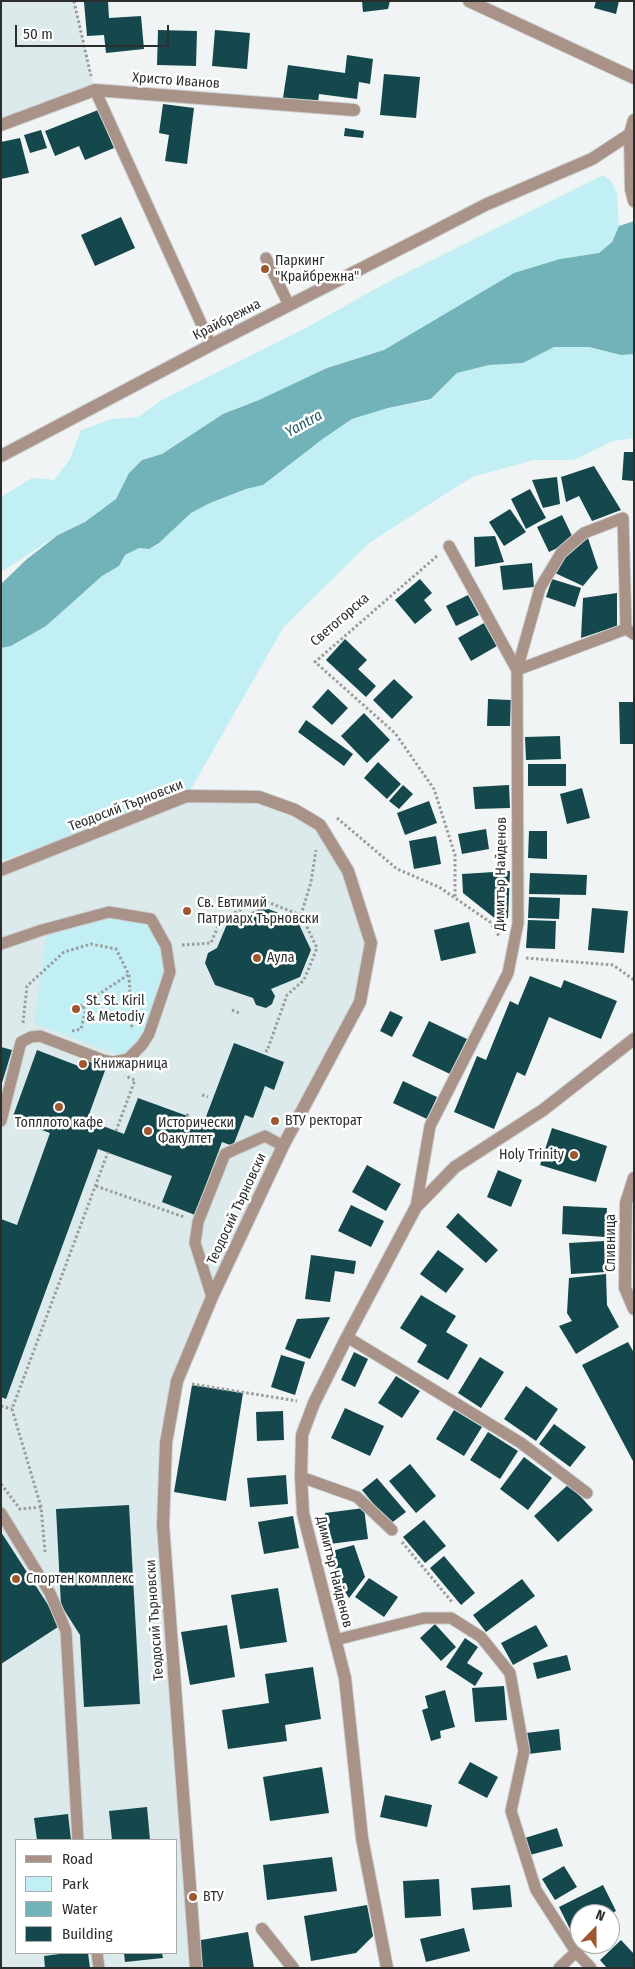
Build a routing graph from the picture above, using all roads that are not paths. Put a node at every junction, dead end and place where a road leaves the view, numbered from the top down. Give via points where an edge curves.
1 (469, 1) edge
2 (634, 78) edge
3 (94, 90) junction
4 (354, 110) dead end
5 (634, 120) edge
6 (1, 125) edge
7 (630, 134) junction
8 (632, 195) edge
9 (266, 258) dead end
10 (289, 305) junction
11 (211, 345) junction
12 (1, 456) edge
13 (449, 546) road end
14 (630, 632) edge
15 (517, 670) junction
16 (1, 870) edge
17 (1, 944) edge
18 (634, 1038) edge
19 (5, 1096) edge
20 (1, 1121) edge
21 (282, 1146) junction
22 (634, 1178) edge
23 (416, 1207) junction
24 (212, 1297) junction
25 (634, 1309) edge
26 (347, 1337) junction
27 (301, 1477) junction
28 (587, 1493) dead end
29 (1, 1513) edge
30 (392, 1530) road end
31 (335, 1640) junction
32 (78, 1839) edge
33 (262, 1929) dead end
34 (570, 1943) edge
35 (97, 1954) edge
36 (574, 1954) edge
37 (578, 1954) edge
38 (99, 1968) edge
39 (196, 1968) edge
40 (293, 1968) edge
41 (386, 1968) edge
42 (559, 1968) edge
43 (591, 1968) edge

1 - 2 street
3 - 4 street, Христо Иванов
3 - 6 street, Христо Иванов
3 - 11 lane
5 - 7 street
7 - 8 street
7 - 10 street, Крайбрежна via 592,159 485,205
9 - 10 lane
10 - 11 street, Крайбрежна
11 - 12 street, Крайбрежна
13 - 15 lane
14 - 15 lane
14 - 15 lane via 623,518 584,533 561,553 540,588
15 - 23 lane, Димитър Найденов via 518,923 508,973 430,1126
16 - 21 street, Теодосий Търновски via 187,796 259,797 295,810 320,825 348,871 371,943 360,1002
17 - 19 lane via 109,912 150,918 166,946 170,972 149,1034 133,1056 121,1061 103,1060 40,1036 31,1037 21,1042
18 - 23 street, Димитър Найденов via 543,1110 455,1167
19 - 20 lane
21 - 24 street, Теодосий Търновски
21 - 24 lane via 265,1136 225,1154 198,1222 195,1243
22 - 25 street, Сливница via 626,1203 626,1288
23 - 26 street, Димитър Найденов
24 - 39 street, Теодосий Търновски via 177,1381 166,1444 162,1525
26 - 27 street, Димитър Найденов via 302,1434
26 - 28 lane via 520,1443
27 - 30 lane via 357,1497
27 - 31 street, Димитър Найденов via 303,1513
29 - 32 lane via 50,1593 66,1631
31 - 34 lane via 424,1618 450,1618 481,1637 510,1673 524,1750 511,1810 536,1890
31 - 41 street, Димитър Найденов via 345,1678 362,1838
33 - 40 street
35 - 38 lane
36 - 42 lane
37 - 43 lane

